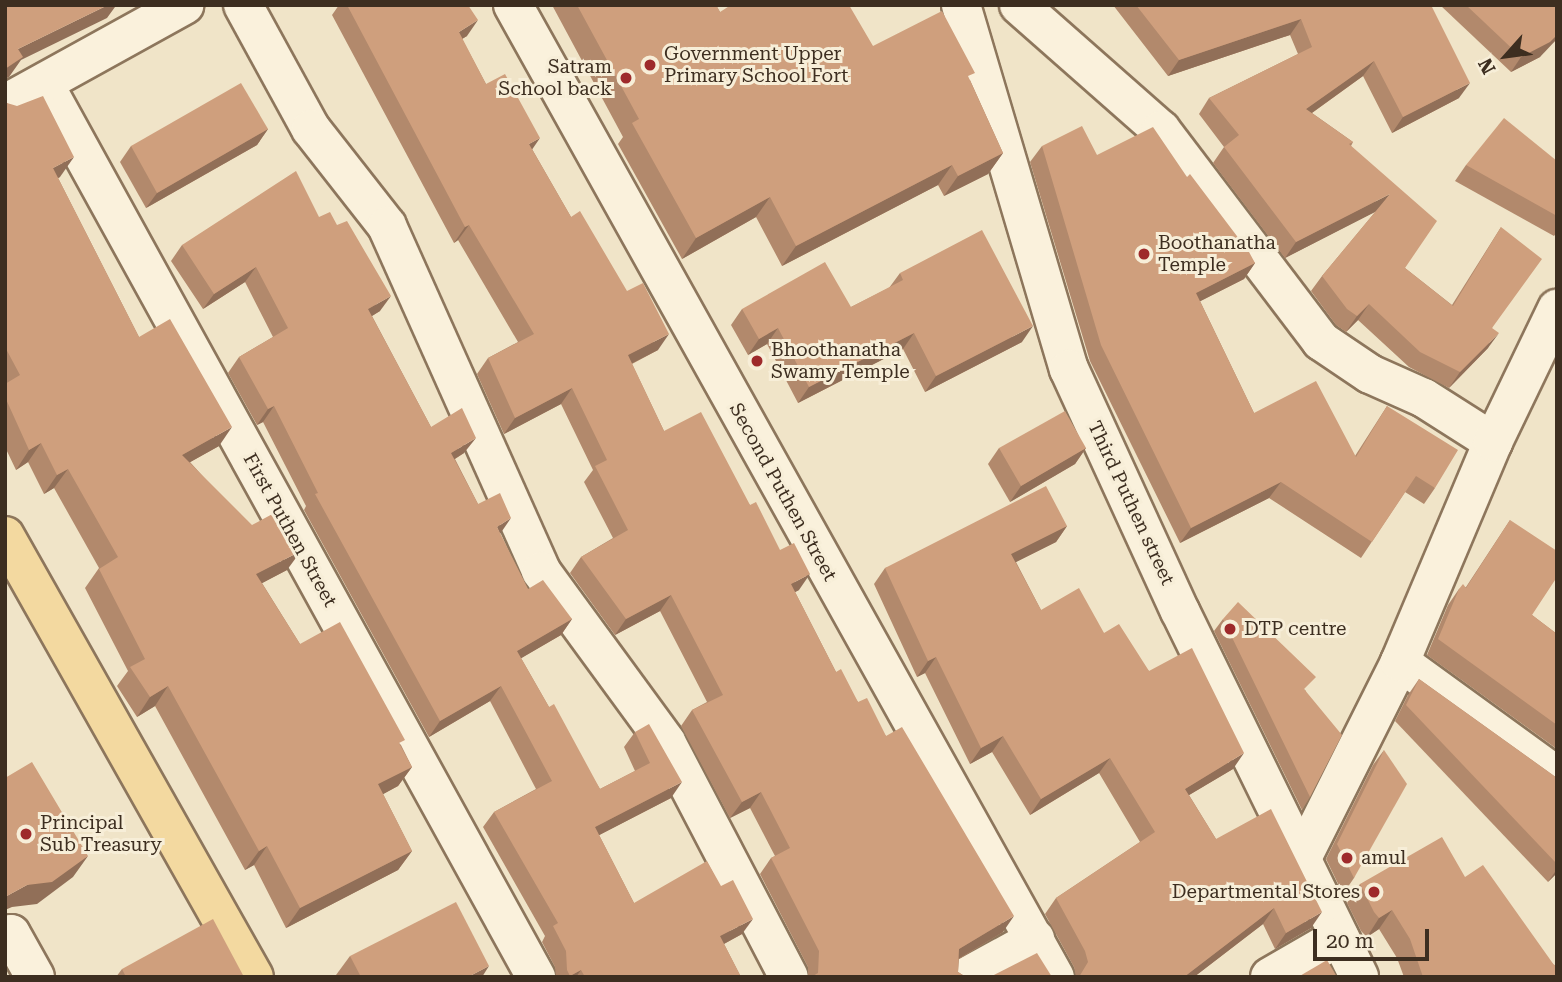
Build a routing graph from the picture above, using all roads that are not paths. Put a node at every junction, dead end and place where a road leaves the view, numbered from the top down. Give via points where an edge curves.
1 (184, 5) edge
2 (243, 5) edge
3 (513, 5) edge
4 (961, 5) edge
5 (1019, 5) edge
6 (44, 84) junction
7 (5, 104) edge
8 (1557, 309) edge
9 (1493, 442) junction
10 (5, 536) edge
11 (1400, 662) junction
12 (1557, 776) edge
13 (1303, 856) junction
14 (1339, 937) junction
15 (5, 938) edge
16 (1035, 939) junction
17 (35, 977) edge
18 (254, 977) edge
19 (536, 977) edge
20 (789, 977) edge
21 (966, 977) edge
22 (1055, 977) edge
23 (1270, 977) edge
24 (1359, 977) edge

1 - 6 street
2 - 20 street via 311,129 387,226 541,570 666,742
3 - 16 street, Second Puthen Street
4 - 13 street, Third Puthen street via 1069,369 1180,611
5 - 9 street via 1161,130 1321,341 1370,374 1424,398
6 - 7 street
6 - 19 street, First Puthen Street
8 - 9 street
9 - 11 street
10 - 18 main road
11 - 12 street
11 - 13 street
13 - 14 street, Third Puthen street
14 - 23 street
14 - 24 street, Third Puthen street
15 - 17 street via 11,934
16 - 21 street
16 - 22 street, Second Puthen Street

